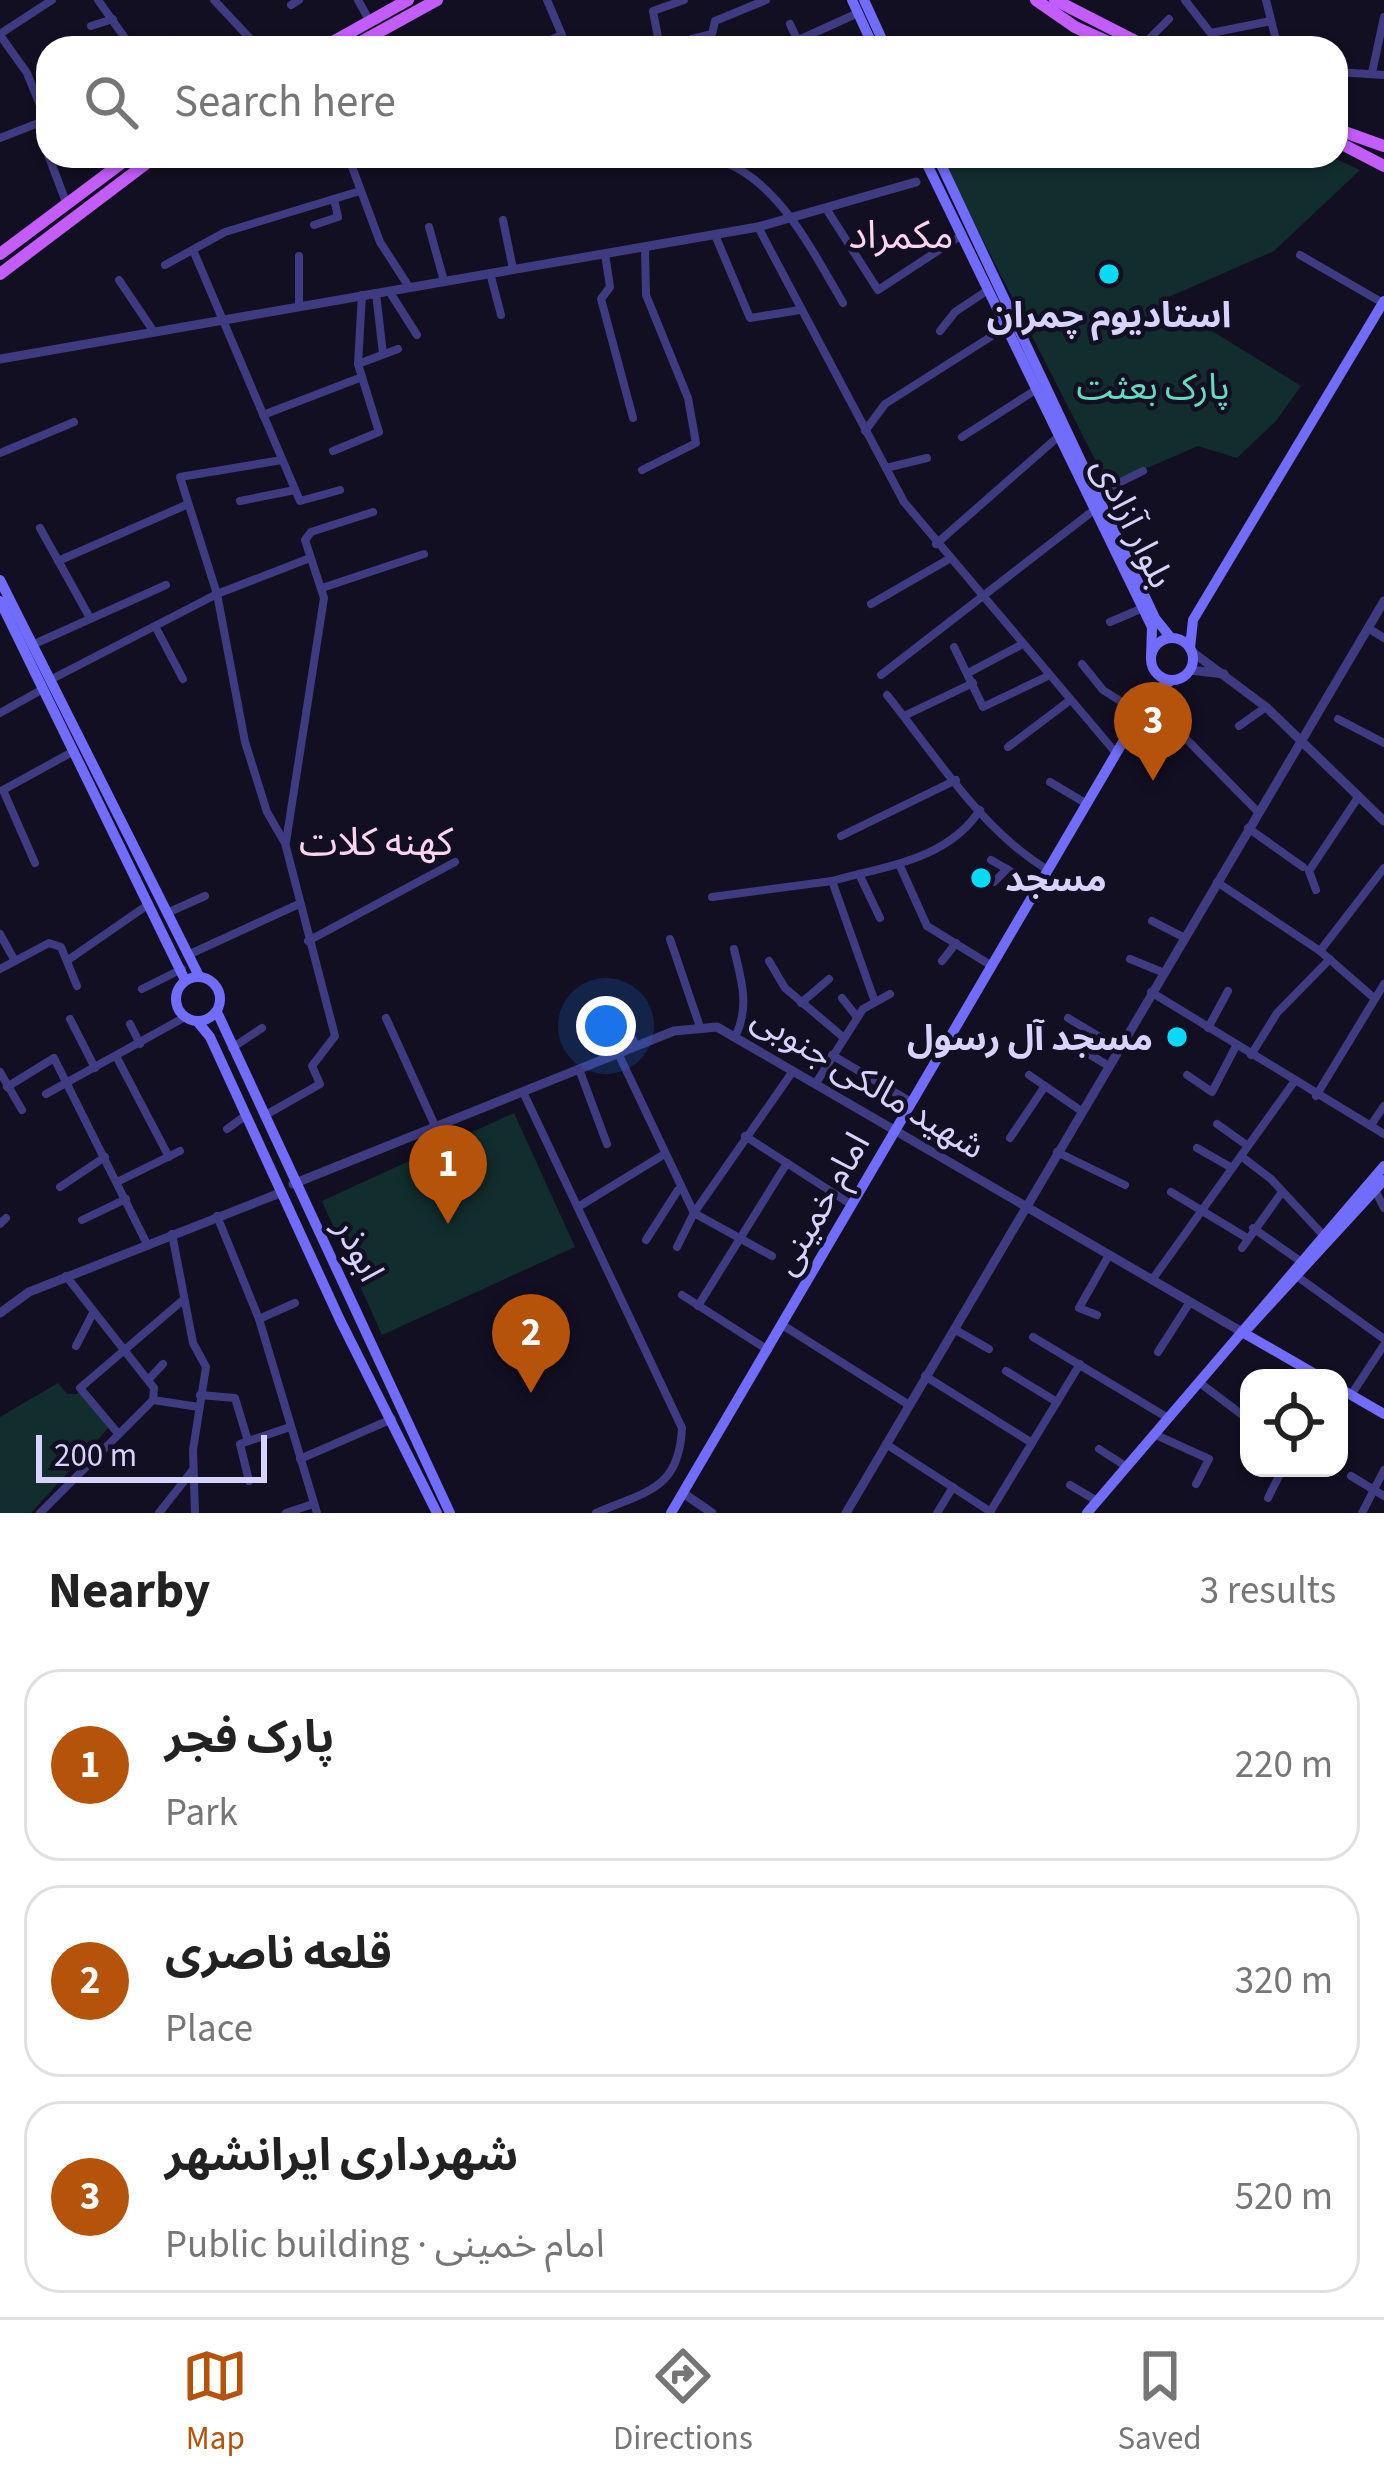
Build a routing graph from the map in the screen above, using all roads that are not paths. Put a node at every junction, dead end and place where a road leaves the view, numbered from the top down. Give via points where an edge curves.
1 (52, 0) edge
2 (98, 0) edge
3 (214, 0) edge
4 (358, 0) edge
5 (408, 0) edge
6 (436, 0) edge
7 (548, 0) edge
8 (684, 0) edge
9 (766, 0) edge
10 (852, 0) edge
11 (864, 0) edge
12 (1036, 0) edge
13 (1054, 0) edge
14 (1185, 0) edge
15 (1269, 1) edge
16 (393, 4) edge
17 (858, 13) junction
18 (1384, 17) edge
19 (112, 19) junction
20 (1168, 19) dead end
21 (1271, 21) junction
22 (370, 22) junction
23 (790, 24) dead end
24 (91, 26) dead end
25 (1211, 33) junction
26 (0, 34) edge
27 (122, 36) edge
28 (248, 36) edge
29 (344, 36) edge
30 (372, 36) edge
31 (560, 36) edge
32 (658, 36) edge
33 (704, 36) edge
34 (796, 36) edge
35 (815, 36) edge
36 (869, 36) edge
37 (880, 36) edge
38 (1095, 36) edge
39 (1124, 36) edge
40 (1155, 36) edge
41 (1213, 36) edge
42 (1275, 36) edge
43 (1348, 73) edge
44 (1372, 74) junction
45 (1384, 75) edge
46 (36, 95) edge
47 (36, 124) edge
48 (1348, 133) edge
49 (0, 138) edge
50 (1384, 146) edge
51 (1348, 147) edge
52 (1384, 166) edge
53 (55, 168) edge
54 (113, 168) edge
55 (140, 168) edge
56 (351, 168) edge
57 (731, 168) edge
58 (919, 168) edge
59 (928, 168) edge
60 (943, 168) edge
61 (916, 182) junction
62 (360, 191) junction
63 (941, 192) junction
64 (334, 199) junction
65 (66, 202) junction
66 (827, 210) junction
67 (793, 218) junction
68 (503, 220) dead end
69 (314, 225) dead end
70 (758, 226) junction
71 (429, 227) dead end
72 (963, 234) junction
73 (715, 235) junction
74 (644, 248) junction
75 (193, 250) junction
76 (0, 254) edge
77 (605, 254) junction
78 (1300, 255) dead end
79 (299, 256) dead end
80 (165, 265) dead end
81 (513, 269) junction
82 (490, 273) junction
83 (0, 274) edge
84 (119, 280) dead end
85 (444, 281) junction
86 (409, 287) junction
87 (989, 289) junction
88 (389, 290) junction
89 (376, 293) junction
90 (362, 295) junction
91 (1384, 302) edge
92 (843, 303) dead end
93 (299, 306) junction
94 (800, 310) junction
95 (501, 315) dead end
96 (221, 320) junction
97 (1007, 326) junction
98 (940, 331) dead end
99 (154, 332) junction
100 (417, 335) dead end
101 (398, 349) dead end
102 (383, 354) junction
103 (0, 359) edge
104 (358, 364) junction
105 (362, 377) junction
106 (1036, 389) junction
107 (263, 415) junction
108 (634, 418) dead end
109 (74, 422) dead end
110 (866, 430) junction
111 (962, 436) dead end
112 (1059, 436) junction
113 (333, 451) dead end
114 (0, 453) edge
115 (927, 458) dead end
116 (282, 460) junction
117 (886, 468) junction
118 (642, 470) dead end
119 (1143, 471) dead end
120 (296, 490) junction
121 (340, 490) dead end
122 (1098, 494) junction
123 (240, 500) dead end
124 (186, 505) junction
125 (1094, 510) junction
126 (373, 512) dead end
127 (40, 528) dead end
128 (936, 544) junction
129 (424, 554) dead end
130 (310, 558) junction
131 (949, 560) junction
132 (58, 561) junction
133 (0, 580) edge
134 (166, 585) dead end
135 (322, 588) junction
136 (217, 594) junction
137 (980, 597) junction
138 (0, 601) edge
139 (1384, 601) edge
140 (871, 604) dead end
141 (1143, 608) junction
142 (90, 619) junction
143 (1193, 620) junction
144 (1110, 622) dead end
145 (155, 626) junction
146 (1368, 628) junction
147 (1174, 638) junction
148 (1384, 638) edge
149 (32, 645) junction
150 (1021, 645) junction
151 (954, 647) dead end
152 (1191, 650) junction
153 (1151, 661) junction
154 (1082, 664) dead end
155 (1190, 670) junction
156 (881, 675) dead end
157 (1048, 676) junction
158 (1229, 676) junction
159 (970, 678) junction
160 (183, 679) dead end
161 (1172, 680) junction
162 (46, 685) junction
163 (887, 695) dead end
164 (1150, 697) junction
165 (1069, 701) junction
166 (1266, 706) junction
167 (0, 713) edge
168 (1140, 714) junction
169 (904, 716) junction
170 (1338, 719) dead end
171 (1239, 726) dead end
172 (1300, 740) junction
173 (1384, 743) edge
174 (1008, 747) dead end
175 (74, 752) junction
176 (1117, 753) junction
177 (956, 780) junction
178 (1050, 782) dead end
179 (1359, 796) junction
180 (1087, 804) junction
181 (980, 810) junction
182 (1258, 812) junction
183 (1384, 820) edge
184 (1248, 828) junction
185 (842, 836) dead end
186 (285, 843) junction
187 (991, 860) dead end
188 (455, 862) dead end
189 (35, 863) dead end
190 (900, 866) junction
191 (1303, 866) dead end
192 (1006, 869) junction
193 (1048, 870) junction
194 (1383, 873) edge
195 (859, 874) junction
196 (832, 881) junction
197 (1215, 881) junction
198 (994, 882) dead end
199 (1038, 887) junction
200 (1316, 890) dead end
201 (205, 896) dead end
202 (712, 897) dead end
203 (150, 903) junction
204 (299, 904) junction
205 (167, 914) junction
206 (880, 918) dead end
207 (1152, 921) dead end
208 (0, 934) edge
209 (1183, 937) junction
210 (670, 939) dead end
211 (308, 941) junction
212 (956, 943) junction
213 (734, 949) dead end
214 (1320, 950) junction
215 (190, 954) junction
216 (1130, 958) dead end
217 (1330, 959) junction
218 (68, 960) junction
219 (15, 961) junction
220 (769, 961) dead end
221 (942, 961) dead end
222 (992, 966) junction
223 (0, 969) edge
224 (1162, 972) junction
225 (184, 974) junction
226 (199, 976) junction
227 (829, 979) dead end
228 (1384, 984) edge
229 (77, 986) dead end
230 (142, 989) dead end
231 (1228, 991) dead end
232 (1150, 992) junction
233 (890, 994) dead end
234 (842, 998) dead end
235 (1374, 998) junction
236 (875, 1002) junction
237 (801, 1003) junction
238 (217, 1012) junction
239 (621, 1016) dead end
240 (857, 1017) junction
241 (70, 1018) dead end
242 (386, 1018) dead end
243 (1068, 1018) dead end
244 (191, 1019) junction
245 (130, 1024) dead end
246 (699, 1024) junction
247 (262, 1028) dead end
248 (1208, 1028) junction
249 (736, 1035) junction
250 (843, 1036) junction
251 (140, 1044) junction
252 (1073, 1044) dead end
253 (635, 1046) junction
254 (1236, 1046) junction
255 (1118, 1048) junction
256 (231, 1049) junction
257 (618, 1054) junction
258 (832, 1055) junction
259 (1251, 1055) junction
260 (116, 1056) junction
261 (1107, 1065) junction
262 (95, 1068) junction
263 (579, 1069) junction
264 (794, 1070) junction
265 (0, 1072) edge
266 (1029, 1076) dead end
267 (1187, 1076) dead end
268 (69, 1082) junction
269 (1294, 1082) junction
270 (816, 1083) junction
271 (1045, 1086) junction
272 (8, 1087) junction
273 (523, 1092) junction
274 (46, 1094) dead end
275 (1316, 1096) junction
276 (913, 1103) junction
277 (1384, 1106) edge
278 (22, 1110) dead end
279 (1080, 1111) junction
280 (247, 1115) junction
281 (263, 1117) junction
282 (1216, 1124) dead end
283 (1371, 1125) junction
284 (436, 1128) junction
285 (227, 1129) dead end
286 (896, 1131) junction
287 (1384, 1134) edge
288 (745, 1136) junction
289 (1010, 1138) dead end
290 (607, 1144) dead end
291 (1248, 1146) junction
292 (1197, 1148) dead end
293 (180, 1151) dead end
294 (1056, 1151) junction
295 (663, 1155) junction
296 (1241, 1156) junction
297 (105, 1157) junction
298 (169, 1157) junction
299 (788, 1163) junction
300 (1384, 1166) edge
301 (1232, 1168) junction
302 (117, 1183) junction
303 (293, 1184) junction
304 (1125, 1185) dead end
305 (1380, 1185) edge
306 (60, 1187) dead end
307 (678, 1190) junction
308 (280, 1192) junction
309 (1171, 1192) dead end
310 (1282, 1192) junction
311 (126, 1199) junction
312 (853, 1206) junction
313 (1023, 1206) junction
314 (578, 1207) junction
315 (1384, 1208) edge
316 (1201, 1211) junction
317 (694, 1213) junction
318 (217, 1216) junction
319 (82, 1220) dead end
320 (1253, 1228) junction
321 (172, 1234) junction
322 (1323, 1235) junction
323 (738, 1237) junction
324 (1247, 1238) junction
325 (646, 1240) dead end
326 (147, 1244) junction
327 (677, 1246) dead end
328 (1242, 1248) dead end
329 (1108, 1255) junction
330 (772, 1256) dead end
331 (1300, 1261) junction
332 (66, 1276) junction
333 (1298, 1277) junction
334 (1152, 1280) junction
335 (682, 1295) dead end
336 (184, 1299) junction
337 (1190, 1301) junction
338 (295, 1303) dead end
339 (698, 1306) junction
340 (358, 1312) junction
341 (0, 1313) edge
342 (94, 1313) junction
343 (1097, 1316) dead end
344 (259, 1319) junction
345 (340, 1320) junction
346 (784, 1326) junction
347 (953, 1328) junction
348 (1242, 1332) junction
349 (1034, 1336) dead end
350 (1384, 1342) edge
351 (76, 1346) dead end
352 (989, 1348) dead end
353 (124, 1351) junction
354 (770, 1351) junction
355 (1158, 1352) dead end
356 (163, 1364) dead end
357 (1080, 1364) junction
358 (1306, 1369) edge
359 (1006, 1371) dead end
360 (926, 1376) junction
361 (148, 1379) junction
362 (1200, 1383) junction
363 (1348, 1387) edge
364 (1348, 1393) edge
365 (200, 1395) junction
366 (153, 1400) junction
367 (1057, 1402) junction
368 (909, 1405) junction
369 (199, 1407) junction
370 (1240, 1413) edge
371 (1384, 1414) edge
372 (394, 1418) junction
373 (1170, 1418) junction
374 (290, 1427) junction
375 (116, 1431) junction
376 (1156, 1435) junction
377 (248, 1442) junction
378 (1032, 1442) junction
379 (886, 1444) junction
380 (1099, 1449) dead end
381 (300, 1459) junction
382 (1127, 1467) junction
383 (193, 1470) junction
384 (1384, 1470) edge
385 (1351, 1476) dead end
386 (1278, 1477) edge
387 (250, 1481) dead end
388 (1196, 1484) dead end
389 (1070, 1485) dead end
390 (953, 1487) junction
391 (1373, 1491) junction
392 (683, 1493) junction
393 (1384, 1496) edge
394 (1268, 1498) dead end
395 (1097, 1501) junction
396 (315, 1508) edge
397 (849, 1512) edge
398 (992, 1512) edge
399 (40, 1513) edge
400 (159, 1513) edge
401 (195, 1513) edge
402 (286, 1513) edge
403 (437, 1513) edge
404 (451, 1513) edge
405 (596, 1513) edge
406 (670, 1513) edge
407 (712, 1513) edge
408 (937, 1513) edge
409 (1087, 1513) edge
410 (1362, 1513) edge

1 - 26 street
2 - 19 street
3 - 28 street
4 - 22 street
5 - 16 main road
6 - 30 main road
7 - 31 street
8 - 32 street via 655,9
9 - 33 street via 715,22
10 - 17 main road
11 - 37 main road
12 - 38 main road
13 - 39 main road
14 - 25 street
15 - 21 street
16 - 22 main road
17 - 35 street
17 - 36 main road
18 - 44 street
19 - 24 street
19 - 27 street
20 - 40 street
21 - 25 street
21 - 42 street
22 - 29 main road
23 - 34 street
25 - 41 street
26 - 46 street
43 - 44 street
44 - 45 street
47 - 49 street
48 - 50 main road
51 - 52 main road
53 - 65 street
54 - 65 main road
55 - 83 main road
56 - 62 street
57 - 67 street
58 - 61 street
59 - 63 main road, بلوار آزادی
60 - 122 main road, بلوار آزادی
61 - 63 street
61 - 66 street
62 - 64 street
62 - 86 street
63 - 72 main road, بلوار آزادی
64 - 69 street via 338,217
64 - 75 street via 225,232
65 - 76 main road
66 - 67 street
66 - 72 street via 878,290
67 - 70 street
67 - 92 street
68 - 81 street
70 - 73 street
70 - 94 street
71 - 85 street
72 - 87 main road, بلوار آزادی
73 - 74 street
73 - 94 street via 750,318
74 - 77 street
74 - 118 street via 646,296 688,398 696,443
75 - 80 street
75 - 96 street
77 - 81 street
77 - 108 street via 610,286 602,298
78 - 91 street
79 - 93 street
81 - 82 street
82 - 85 street
82 - 95 street
84 - 99 street
85 - 86 street
86 - 88 street
87 - 97 main road, بلوار آزادی
87 - 98 street
88 - 89 street
88 - 100 street
89 - 90 street
89 - 102 street
90 - 93 street
90 - 104 street
91 - 143 main road
93 - 96 street
94 - 110 street
96 - 99 street
96 - 107 street
97 - 106 main road, بلوار آزادی
97 - 110 street via 885,404
99 - 103 street
101 - 102 street
102 - 104 street
104 - 105 street
105 - 107 street
105 - 113 street via 379,432
106 - 111 street
106 - 112 main road, بلوار آزادی
107 - 116 street
109 - 114 street
110 - 117 street
112 - 125 main road, بلوار آزادی
112 - 128 street
115 - 117 street
116 - 120 street
116 - 124 street via 180,477
117 - 128 street
119 - 122 street
120 - 121 street via 300,501
120 - 123 street
122 - 147 main road, بلوار آزادی via 1155,618
124 - 132 street
124 - 136 street
125 - 137 street
125 - 141 main road, بلوار آزادی
126 - 130 street via 311,532
127 - 132 street
128 - 131 street
129 - 135 street
130 - 135 street
130 - 136 street
131 - 137 street
131 - 140 street
132 - 142 street
133 - 149 main road
134 - 142 street
135 - 186 street
136 - 145 street
136 - 186 street via 244,742
137 - 150 street
137 - 156 street
138 - 162 main road
139 - 146 street
141 - 144 street
141 - 153 main road, بلوار آزادی
142 - 149 street
143 - 147 main road
143 - 152 main road
145 - 160 street
145 - 162 street
146 - 148 street
146 - 172 street
147 - 152 main road
147 - 153 main road via 1155,646
149 - 162 main road
150 - 157 street
150 - 159 street
151 - 159 street
152 - 155 main road
152 - 158 street
153 - 161 main road
153 - 164 main road, بلوار آزادی
154 - 168 street
155 - 158 street
155 - 161 main road
157 - 159 street via 983,707
157 - 165 street
158 - 166 street
159 - 169 street
161 - 164 main road, امام خمینی
162 - 167 street
162 - 175 main road
162 - 205 main road
163 - 169 street
164 - 168 main road, امام خمینی
164 - 182 street
165 - 174 street
165 - 176 street
166 - 171 street
166 - 172 street
168 - 176 main road, امام خمینی
169 - 177 street
170 - 173 street
172 - 179 street
172 - 182 street
175 - 189 street via 3,790
175 - 203 main road
176 - 180 main road, امام خمینی
177 - 181 street
177 - 185 street
178 - 180 street
179 - 183 street
179 - 200 street via 1309,871
180 - 193 main road, امام خمینی
181 - 190 street via 965,833
181 - 193 street
182 - 184 street
184 - 191 street
184 - 197 street
186 - 204 street
187 - 192 street
188 - 211 street
190 - 195 street
190 - 212 street via 919,916
192 - 198 street
192 - 199 street
193 - 199 main road, امام خمینی
194 - 214 street
195 - 196 street
195 - 206 street
196 - 202 street
196 - 236 street
197 - 209 street
197 - 214 street
199 - 222 main road, امام خمینی
201 - 205 street
203 - 218 street
203 - 225 main road
204 - 211 street
204 - 215 street
205 - 215 main road
207 - 209 street
208 - 219 street
209 - 224 street
210 - 246 street
211 - 281 street via 335,1036 312,1066 320,1084
212 - 221 street
212 - 222 street
213 - 249 street via 744,1004
214 - 217 street
215 - 226 main road
216 - 224 street
217 - 235 street
217 - 259 street via 1277,1012
218 - 219 street via 62,947 49,944
218 - 229 street
219 - 223 street
220 - 237 street
222 - 276 main road, امام خمینی
224 - 232 street
225 - 226 main road
225 - 230 street
225 - 244 main road via 176,1001
226 - 238 main road via 220,992
227 - 237 street
228 - 235 street
231 - 248 street
232 - 248 street
232 - 255 street
233 - 236 street
234 - 240 street
235 - 275 street
236 - 240 street
237 - 250 street
238 - 244 main road
238 - 256 main road, ابوذر
239 - 253 street
240 - 250 street
241 - 262 street
242 - 284 street
243 - 255 street
244 - 251 street
244 - 280 main road, ابوذر
245 - 251 street
246 - 249 street, شهید مالکی جنوبی
246 - 253 street, شهید مالکی جنوبی
247 - 256 street
248 - 254 street
249 - 264 street, شهید مالکی جنوبی
250 - 258 street
251 - 260 street
252 - 261 street
253 - 257 street, شهید مالکی جنوبی
254 - 259 street
254 - 267 street via 1212,1092
255 - 261 street
256 - 281 main road, ابوذر
257 - 263 street, شهید مالکی جنوبی
257 - 295 street
258 - 270 street
258 - 276 street
259 - 269 street
260 - 262 street
260 - 298 street
261 - 279 street
262 - 268 street
263 - 273 street, شهید مالکی جنوبی
263 - 290 street
264 - 270 street, شهید مالکی جنوبی
264 - 288 street
265 - 272 street
266 - 271 street
268 - 272 street via 54,1058
268 - 274 street
268 - 297 street
269 - 275 street
269 - 291 street
270 - 286 street, شهید مالکی جنوبی
271 - 279 street
271 - 289 street
272 - 278 street
273 - 284 street, شهید مالکی جنوبی
273 - 314 street
275 - 283 street
276 - 286 main road, امام خمینی
277 - 283 street
279 - 294 street
280 - 285 street
280 - 308 main road, ابوذر
281 - 303 main road, ابوذر
282 - 291 street
283 - 287 street
284 - 303 street, شهید مالکی جنوبی
286 - 312 main road, امام خمینی
286 - 313 street, شهید مالکی جنوبی
288 - 299 street
288 - 317 street
291 - 296 street
292 - 301 street
293 - 298 street
294 - 304 street
294 - 313 street
295 - 307 street
295 - 314 street
296 - 301 street
296 - 310 street
297 - 302 street
297 - 306 street
298 - 302 street
299 - 312 street
299 - 323 street
300 - 322 main road
301 - 316 street
302 - 311 street
303 - 340 main road, ابوذر
305 - 315 street
305 - 333 main road
307 - 317 street
307 - 325 street
308 - 318 street
308 - 345 main road, ابوذر
309 - 316 street
310 - 320 street
310 - 322 street
311 - 319 street
311 - 326 street
312 - 346 main road, امام خمینی
313 - 329 street, شهید مالکی جنوبی
313 - 347 street
314 - 405 street via 682,1428 677,1468 655,1488
316 - 324 street
316 - 334 street
317 - 323 street
317 - 327 street
318 - 321 street
318 - 344 street
320 - 324 street
320 - 331 street
321 - 326 street
321 - 336 street
322 - 331 main road
323 - 330 street
323 - 339 street
324 - 328 street
326 - 332 street
329 - 334 street, شهید مالکی جنوبی
329 - 343 street via 1078,1308
331 - 348 main road
332 - 341 street
332 - 342 street
333 - 348 main road
333 - 350 street
334 - 337 street, شهید مالکی جنوبی
335 - 339 street
336 - 353 street
336 - 365 street via 206,1367
337 - 348 street, شهید مالکی جنوبی
337 - 355 street
338 - 344 street
339 - 354 street
340 - 345 main road
340 - 404 main road, ابوذر
342 - 351 street
342 - 353 street
344 - 374 street
345 - 372 main road, ابوذر
346 - 354 main road, امام خمینی
346 - 368 street
347 - 352 street
347 - 360 street
348 - 358 main road, شهید مالکی جنوبی
348 - 362 main road
349 - 357 street
350 - 363 street
353 - 361 street
353 - 375 street via 80,1388
354 - 392 main road, امام خمینی
356 - 361 street
357 - 367 street
357 - 373 street
359 - 367 street
360 - 368 street
360 - 378 street
361 - 366 street
362 - 370 street
362 - 373 main road
364 - 371 main road
365 - 369 street
365 - 377 street via 235,1398
366 - 369 street
366 - 375 street
367 - 378 street
368 - 379 street
369 - 383 street
372 - 381 street
372 - 403 main road, ابوذر
373 - 376 main road
374 - 377 street
374 - 381 street
375 - 399 street
376 - 382 main road
376 - 388 street via 1209,1460
377 - 387 street via 240,1444
378 - 398 street
379 - 390 street
379 - 397 street
380 - 382 street
381 - 396 street
382 - 395 main road
383 - 400 street
383 - 401 street
384 - 391 street
385 - 391 street
386 - 394 street
389 - 395 street
390 - 398 street
390 - 408 street
391 - 393 street
391 - 410 street
392 - 406 main road, امام خمینی
392 - 407 street
395 - 409 main road
396 - 402 street

